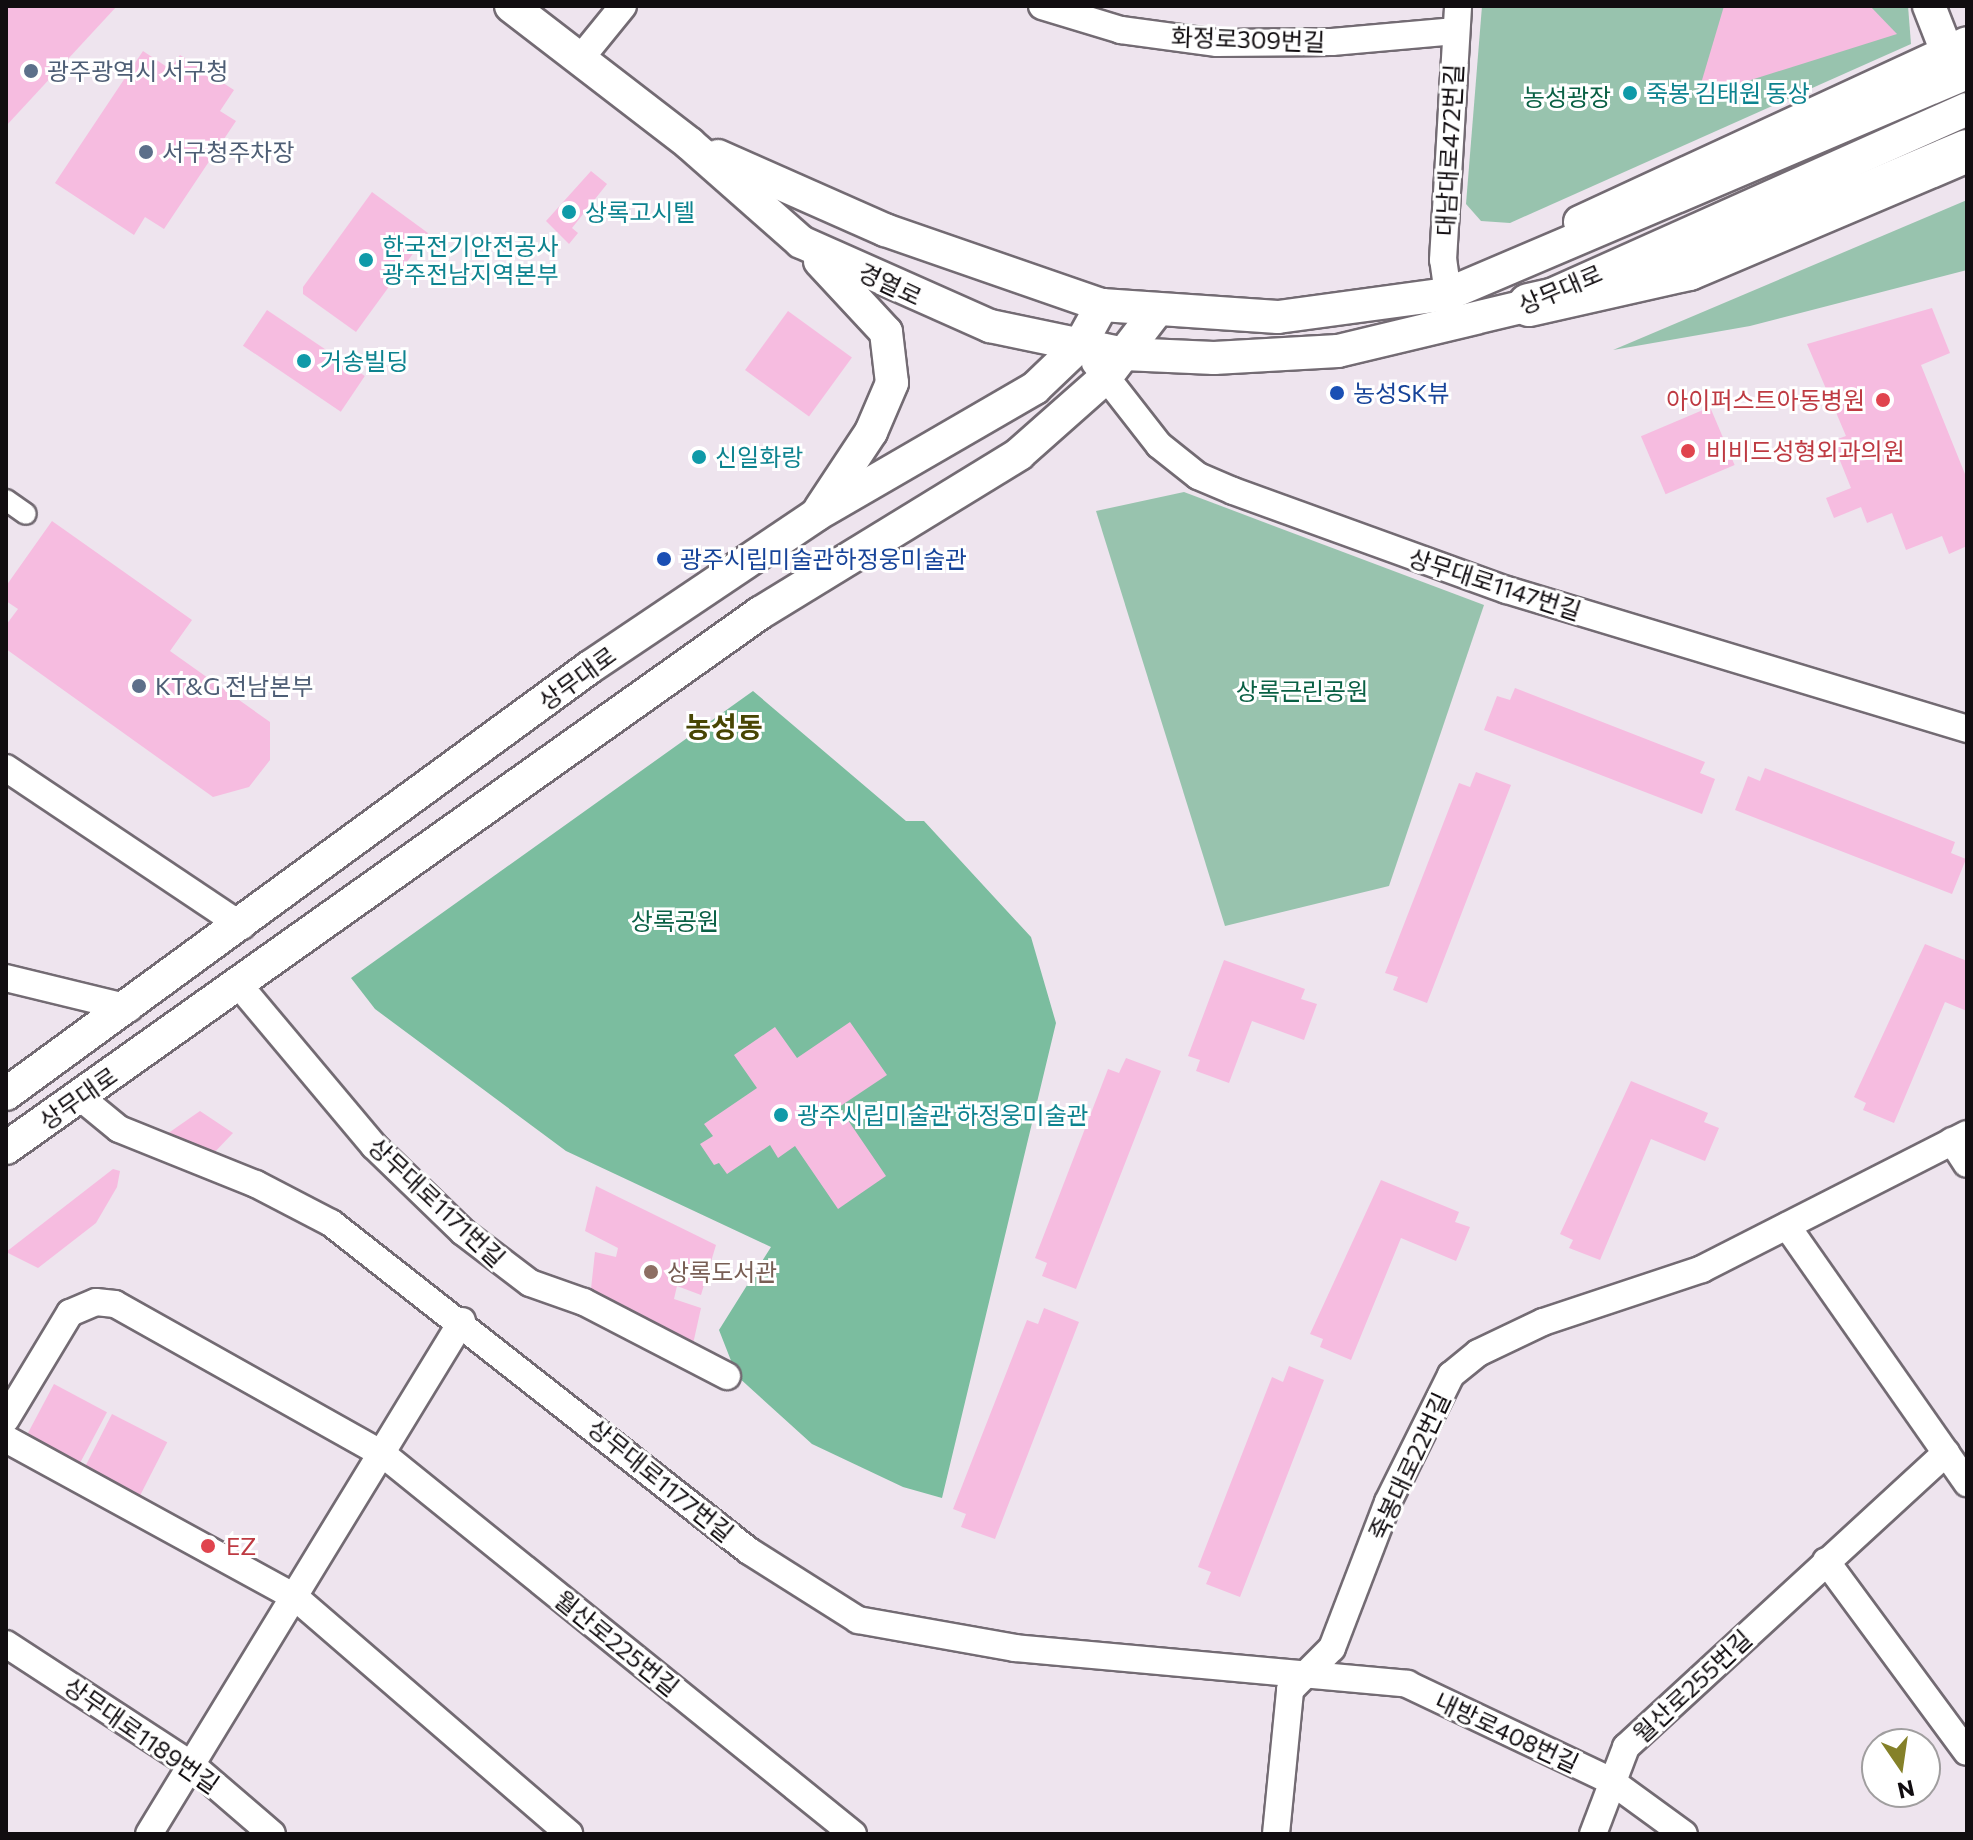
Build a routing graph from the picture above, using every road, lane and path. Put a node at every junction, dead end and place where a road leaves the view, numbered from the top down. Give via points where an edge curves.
1 (511, 6) edge
2 (623, 6) edge
3 (1042, 6) edge
4 (1929, 6) edge
5 (1457, 19) edge
6 (1960, 56) edge
7 (580, 59) junction
8 (1967, 109) edge
9 (690, 144) junction
10 (1967, 151) edge
11 (801, 242) junction
12 (1448, 294) junction
13 (1102, 305) junction
14 (1529, 305) junction
15 (1155, 313) junction
16 (1080, 345) junction
17 (1115, 365) junction
18 (6, 500) edge
19 (26, 514) dead end
20 (816, 515) junction
21 (1967, 729) edge
22 (6, 768) edge
23 (242, 926) junction
24 (6, 978) edge
25 (239, 985) junction
26 (129, 1008) junction
27 (6, 1094) edge
28 (80, 1097) junction
29 (1960, 1137) edge
30 (6, 1148) edge
31 (1967, 1164) edge
32 (1787, 1226) junction
33 (462, 1321) junction
34 (727, 1376) dead end
35 (6, 1419) edge
36 (6, 1439) edge
37 (1946, 1453) junction
38 (384, 1455) junction
39 (1967, 1483) edge
40 (1826, 1561) junction
41 (296, 1598) junction
42 (6, 1644) edge
43 (1312, 1674) junction
44 (1967, 1752) edge
45 (193, 1766) junction
46 (1611, 1781) junction
47 (851, 1833) edge
48 (149, 1834) edge
49 (272, 1834) edge
50 (569, 1834) edge
51 (1276, 1834) edge
52 (1593, 1834) edge
53 (1684, 1834) edge

1 - 7 street, 경열로
2 - 7 street
3 - 5 street, 화정로309번길 via 1121,30 1217,43 1332,42
4 - 6 street, 상무대로
5 - 12 street, 대남대로472번길 via 1443,260
6 - 12 street, 상무대로 via 1637,191
7 - 9 street, 경열로
8 - 14 street, 상무대로
9 - 11 street, 경열로
9 - 13 street, 경열로 via 885,230
10 - 14 main road via 1689,269
11 - 16 street, 경열로 via 990,326
11 - 20 street via 886,332 892,383 871,432
12 - 15 street, 상무대로 via 1278,317
13 - 15 street, 상무대로
13 - 16 street, 상무대로
14 - 17 street, 상무대로 via 1338,351
15 - 17 street, 상무대로
16 - 17 street, 경열로
16 - 20 street, 상무대로 via 1035,388
17 - 21 street, 상무대로1147번길 via 1177,462 1233,491 1507,590
17 - 25 street, 상무대로 via 1019,454 760,613
18 - 19 street
20 - 23 street, 상무대로 via 590,667
22 - 23 street
23 - 26 street, 상무대로
24 - 26 street
25 - 28 street, 상무대로
25 - 34 street, 상무대로1171번길 via 374,1146 463,1232 530,1283 584,1302
26 - 27 street, 상무대로
28 - 30 street, 상무대로
28 - 33 street, 상무대로1177번길 via 119,1129 256,1184 331,1223
29 - 31 street, 죽봉대로22번길
29 - 32 street, 죽봉대로22번길
32 - 37 street
32 - 43 street, 죽봉대로22번길 via 1702,1269 1543,1322 1478,1353 1451,1375 1394,1488 1332,1648
33 - 38 street
33 - 43 street, 상무대로1177번길 via 749,1551 858,1620 1015,1648
35 - 38 street, 월산로225번길 via 70,1313 96,1302 115,1304
36 - 41 street
37 - 39 street
37 - 40 street, 월산로255번길
38 - 41 street
38 - 47 street, 월산로225번길
40 - 44 street
40 - 46 street, 월산로255번길 via 1626,1747
41 - 45 street
41 - 50 street
42 - 45 street, 상무대로1189번길
43 - 46 street, 내방로408번길 via 1407,1684
43 - 51 street, 죽봉대로22번길 via 1290,1690
45 - 48 street
45 - 49 street, 상무대로1189번길
46 - 52 street, 월산로255번길
46 - 53 street, 내방로408번길

